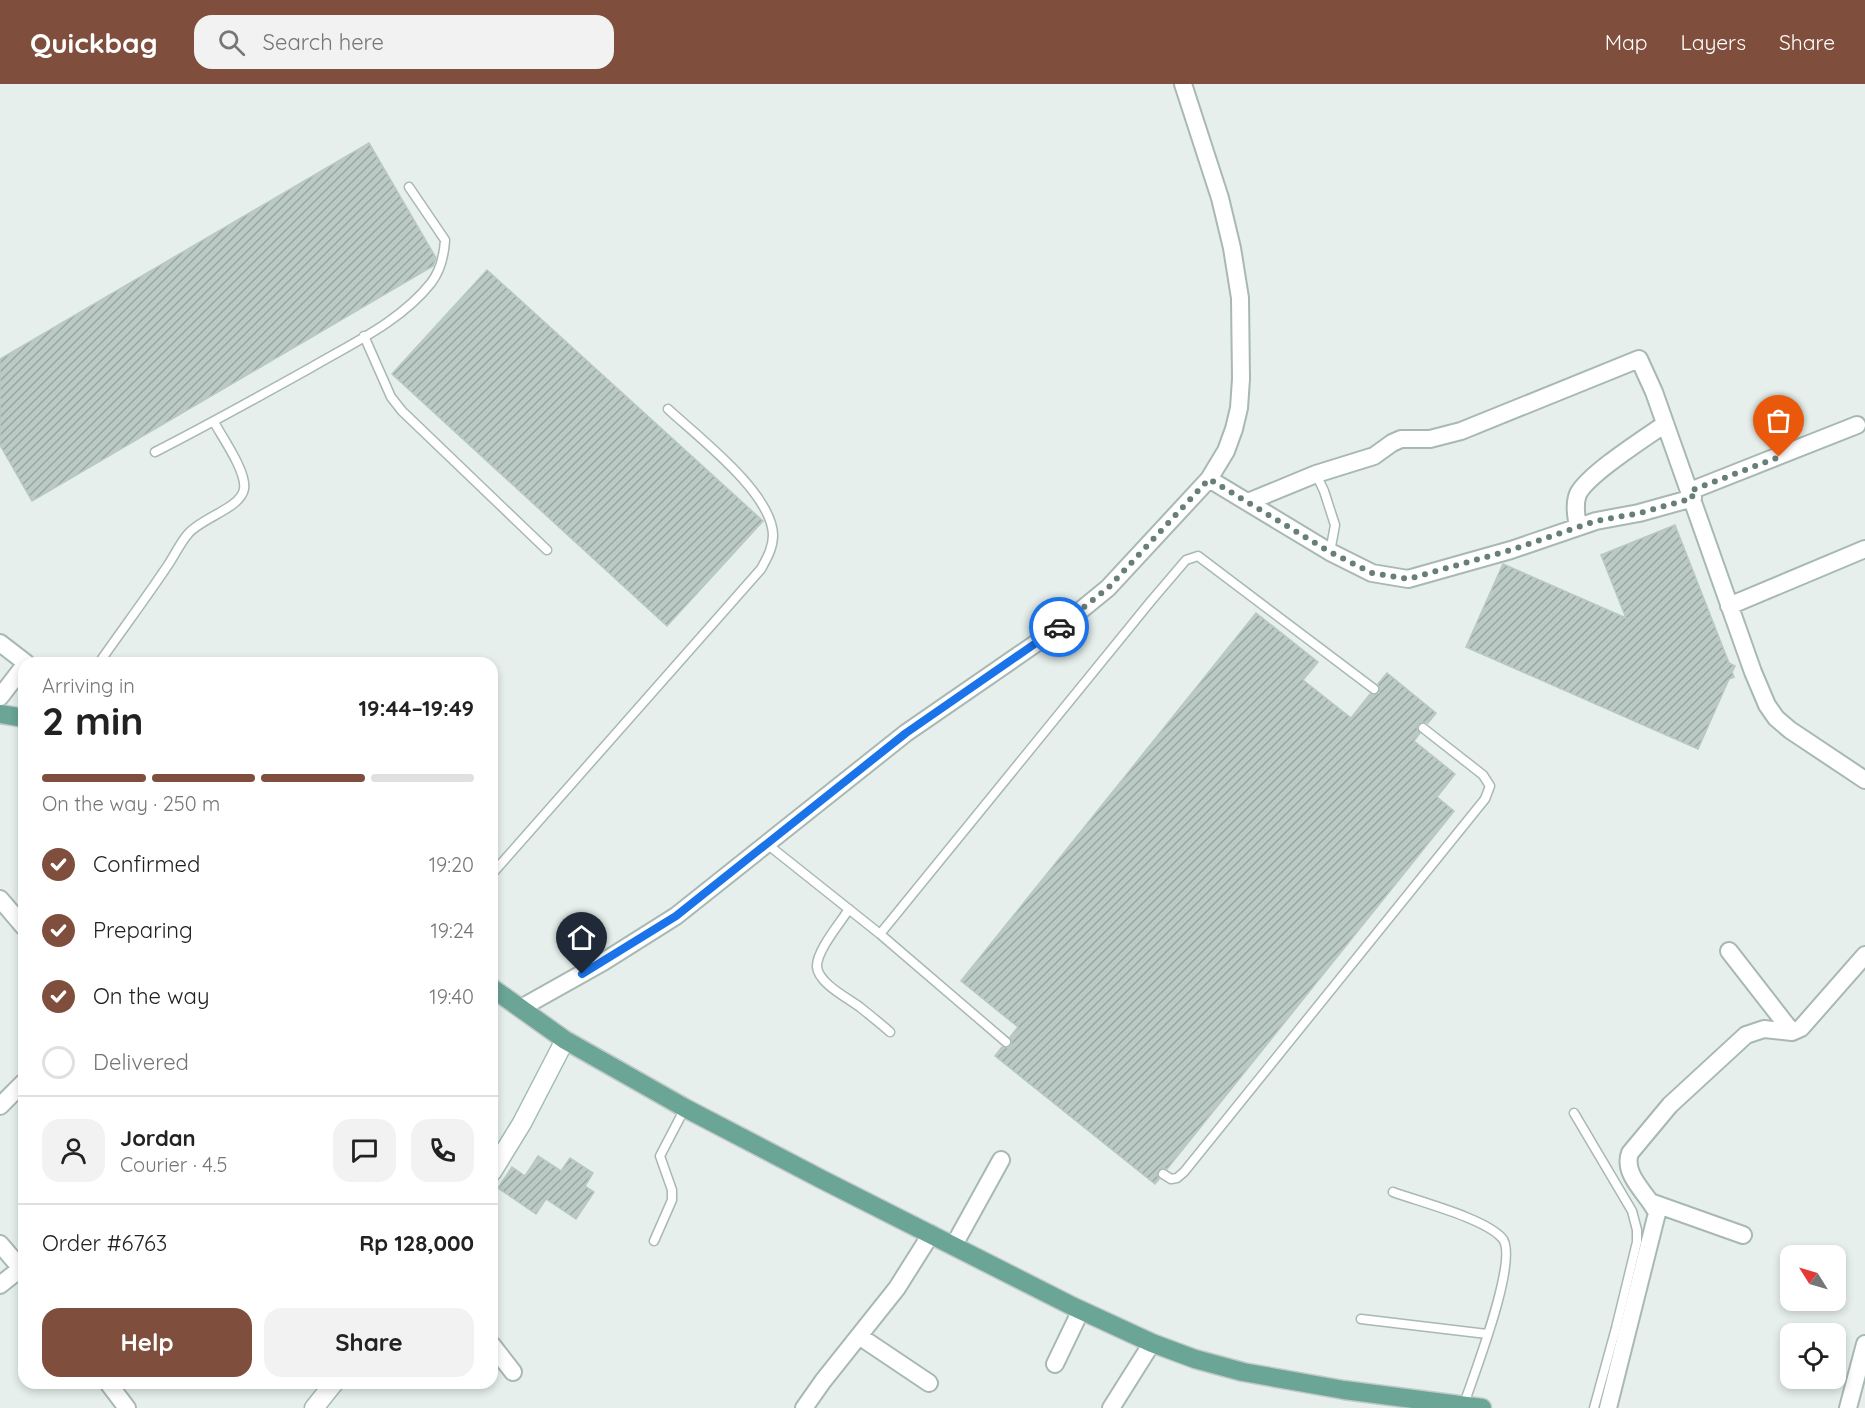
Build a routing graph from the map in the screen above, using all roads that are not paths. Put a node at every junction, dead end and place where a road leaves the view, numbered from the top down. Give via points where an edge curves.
1 (1182, 84) edge
2 (409, 187) dead end
3 (364, 336) junction
4 (668, 409) dead end
5 (214, 422) junction
6 (1665, 424) junction
7 (1857, 426) dead end
8 (155, 452) dead end
9 (1316, 474) junction
10 (1209, 479) junction
11 (1692, 495) junction
12 (1248, 502) junction
13 (1578, 526) junction
14 (1865, 549) edge
15 (547, 550) dead end
16 (1330, 552) junction
17 (1729, 606) junction
18 (0, 643) edge
19 (103, 657) edge
20 (18, 659) edge
21 (18, 674) edge
22 (1374, 689) dead end
23 (0, 697) edge
24 (0, 714) edge
25 (18, 717) edge
26 (1424, 728) dead end
27 (1865, 780) edge
28 (767, 844) junction
29 (498, 866) edge
30 (0, 899) edge
31 (849, 909) junction
32 (18, 920) edge
33 (880, 934) junction
34 (1729, 951) dead end
35 (1865, 955) edge
36 (498, 992) edge
37 (521, 1008) junction
38 (890, 1032) dead end
39 (1792, 1032) junction
40 (565, 1040) junction
41 (1006, 1042) dead end
42 (18, 1088) edge
43 (0, 1106) edge
44 (685, 1108) junction
45 (1574, 1113) dead end
46 (1000, 1160) dead end
47 (498, 1162) edge
48 (1163, 1174) dead end
49 (1393, 1192) dead end
50 (1653, 1203) junction
51 (931, 1234) junction
52 (1743, 1235) dead end
53 (654, 1241) dead end
54 (0, 1244) edge
55 (954, 1245) junction
56 (18, 1264) edge
57 (18, 1272) edge
58 (0, 1285) edge
59 (1081, 1310) junction
60 (1362, 1319) dead end
61 (1487, 1334) junction
62 (859, 1336) junction
63 (1152, 1343) junction
64 (1865, 1344) edge
65 (498, 1352) edge
66 (1054, 1364) dead end
67 (513, 1372) dead end
68 (929, 1383) dead end
69 (113, 1389) edge
70 (329, 1389) edge
71 (1473, 1406) edge
72 (127, 1408) edge
73 (314, 1408) edge
74 (804, 1408) edge
75 (1111, 1408) edge
76 (1594, 1408) edge
77 (1608, 1408) edge
78 (1848, 1408) edge

1 - 10 street via 1220,198 1240,298 1239,408 1226,451
2 - 3 lane via 445,240 444,256 421,295
3 - 5 lane
3 - 15 lane via 391,397 402,411
4 - 29 lane via 758,495 769,515 773,534 770,552 761,569
5 - 8 lane
5 - 19 lane via 239,468 244,482 242,494 188,534
6 - 9 street via 1639,359 1461,431 1430,439 1401,439 1374,456
6 - 11 street
6 - 13 street via 1583,487 1576,502
7 - 11 street
9 - 12 street
9 - 16 lane via 1335,525
10 - 12 street
10 - 28 street via 1108,588 1064,624 906,733
11 - 13 street
11 - 17 street
12 - 16 street
13 - 16 street via 1408,579 1372,573
14 - 17 street
17 - 27 street via 1753,672 1776,718
18 - 20 street
21 - 23 street
22 - 33 lane via 1198,556 1186,560
24 - 25 main road
26 - 48 lane via 1483,775 1490,786 1485,799 1184,1172 1171,1179
28 - 31 lane
28 - 37 street via 646,936
30 - 32 street
31 - 33 lane
31 - 38 lane via 827,942 817,968 834,990
33 - 41 lane
34 - 39 street
35 - 39 street via 1801,1028
36 - 37 main road
37 - 40 main road
39 - 50 street via 1764,1029 1746,1035 1670,1105 1639,1140 1627,1162
40 - 44 main road
40 - 47 street
42 - 43 street
44 - 51 main road
44 - 53 lane via 660,1156 672,1200
45 - 76 lane via 1632,1211 1637,1230
46 - 55 street
49 - 61 lane via 1468,1219 1504,1239 1508,1252 1504,1281
50 - 52 street
50 - 77 street via 1658,1212 1656,1225
51 - 55 main road
51 - 62 street via 897,1288
54 - 56 street
55 - 59 main road
57 - 58 street
59 - 63 main road
59 - 66 street
60 - 61 lane
61 - 71 lane
62 - 68 street
62 - 74 street
63 - 71 main road via 1243,1372 1344,1390
63 - 75 street
64 - 78 street
65 - 67 street
69 - 72 street
70 - 73 street

